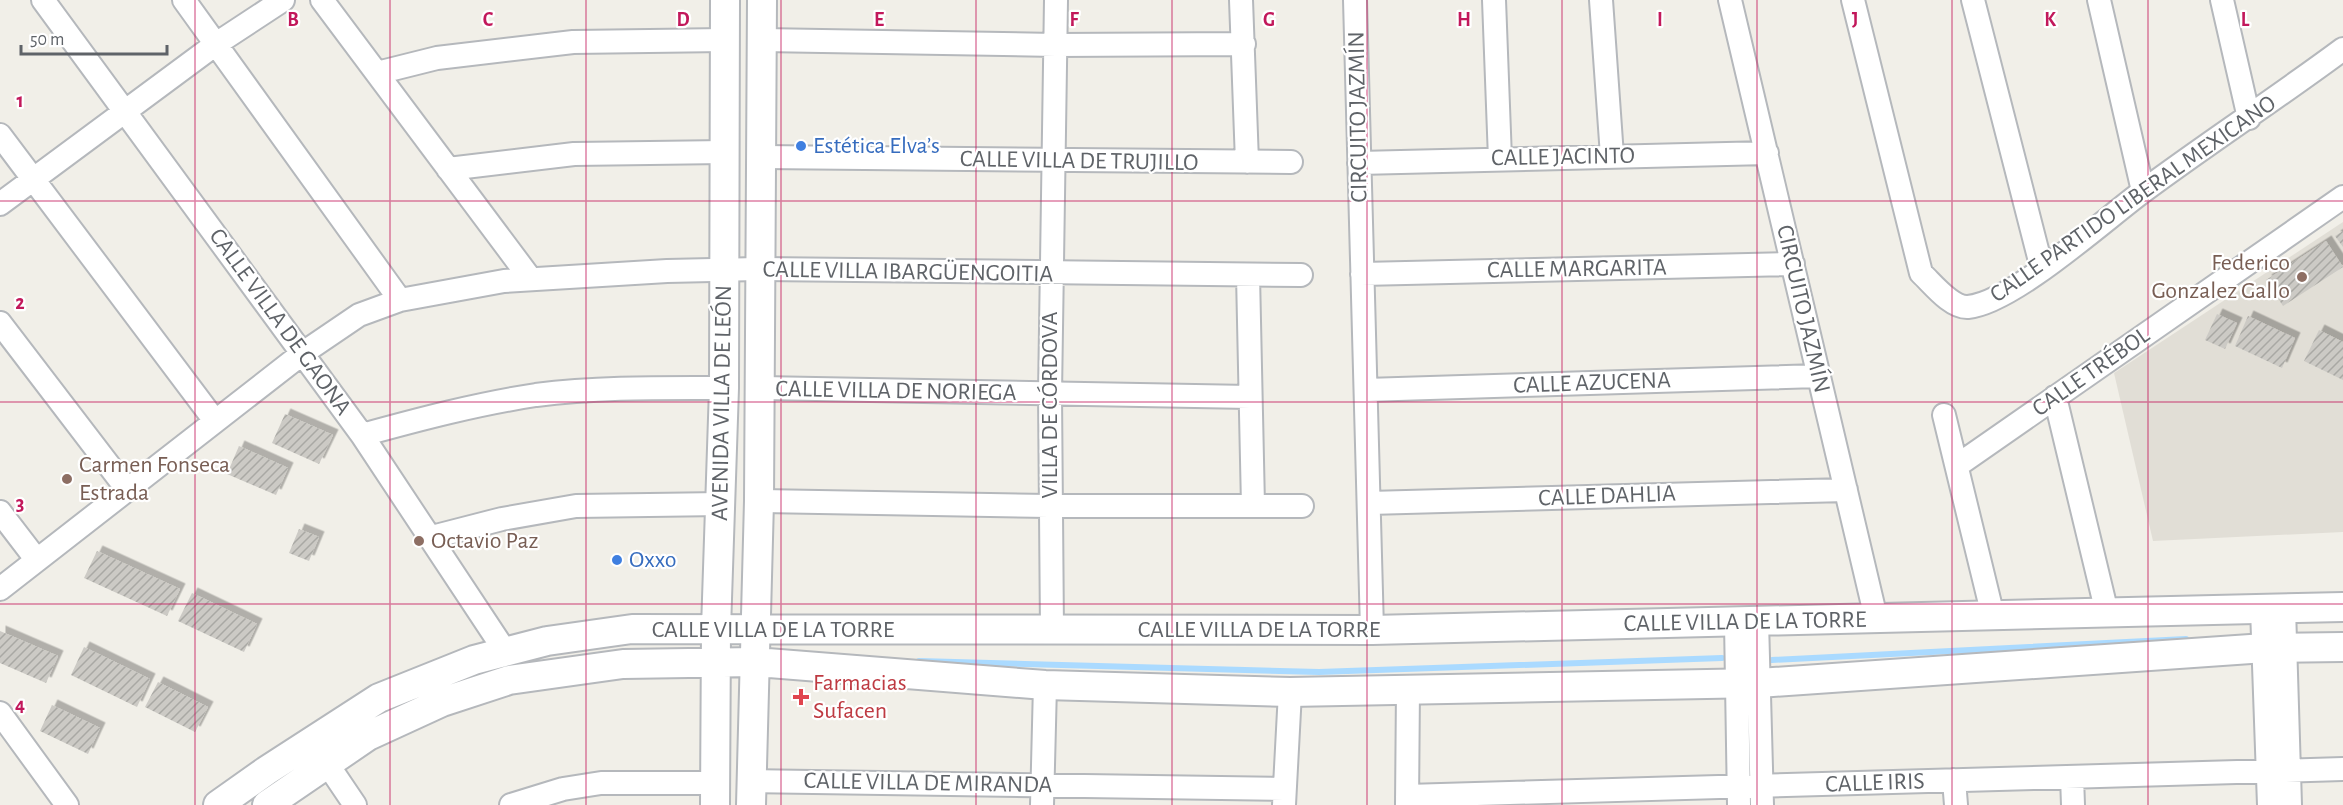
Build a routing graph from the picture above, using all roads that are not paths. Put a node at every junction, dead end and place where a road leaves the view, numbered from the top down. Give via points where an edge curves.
1 (43, 0) edge
2 (184, 0) edge
3 (283, 0) edge
4 (322, 0) edge
5 (725, 0) edge
6 (762, 0) edge
7 (1056, 0) edge
8 (1241, 0) edge
9 (1355, 0) edge
10 (1494, 0) edge
11 (1601, 0) edge
12 (1730, 0) edge
13 (1853, 0) edge
14 (1973, 0) edge
15 (2099, 0) edge
16 (2222, 0) edge
17 (725, 40) junction
18 (762, 40) junction
19 (216, 44) junction
20 (1244, 44) junction
21 (1056, 45) junction
22 (2343, 49) edge
23 (376, 73) junction
24 (126, 111) junction
25 (2249, 118) junction
26 (0, 135) edge
27 (725, 152) junction
28 (1767, 153) junction
29 (1612, 156) junction
30 (760, 157) junction
31 (1500, 159) junction
32 (1052, 161) junction
33 (1247, 162) junction
34 (1291, 162) dead end
35 (1359, 163) junction
36 (448, 168) junction
37 (33, 179) junction
38 (2143, 191) junction
39 (2343, 197) edge
40 (0, 204) edge
41 (1793, 264) junction
42 (758, 269) junction
43 (2042, 269) junction
44 (724, 270) junction
45 (1051, 274) junction
46 (1362, 274) junction
47 (1248, 275) junction
48 (1301, 275) dead end
49 (530, 278) junction
50 (400, 300) junction
51 (0, 323) edge
52 (303, 352) junction
53 (1818, 376) junction
54 (724, 388) junction
55 (758, 388) junction
56 (1366, 390) junction
57 (1050, 394) junction
58 (1250, 397) junction
59 (2055, 398) junction
60 (1944, 415) dead end
61 (215, 421) junction
62 (362, 435) junction
63 (1958, 465) junction
64 (127, 489) junction
65 (1846, 490) junction
66 (759, 501) junction
67 (1369, 503) junction
68 (722, 504) junction
69 (1049, 506) junction
70 (1253, 506) junction
71 (1302, 506) dead end
72 (0, 512) edge
73 (432, 537) junction
74 (36, 559) junction
75 (0, 589) edge
76 (2343, 607) edge
77 (2273, 609) junction
78 (2107, 613) junction
79 (1993, 616) junction
80 (1876, 618) junction
81 (1747, 622) junction
82 (716, 629) junction
83 (1372, 630) junction
84 (755, 631) junction
85 (1052, 631) junction
86 (2343, 647) edge
87 (2275, 648) junction
88 (505, 651) junction
89 (755, 662) junction
90 (716, 664) junction
91 (1748, 682) junction
92 (1045, 685) junction
93 (1408, 688) junction
94 (1290, 692) junction
95 (0, 713) edge
96 (326, 762) junction
97 (2343, 769) edge
98 (2278, 771) junction
99 (2072, 777) junction
100 (1954, 780) junction
101 (752, 793) edge
102 (715, 794) edge
103 (1042, 795) edge
104 (1762, 795) edge
105 (1738, 796) edge
106 (1284, 797) edge
107 (1407, 800) edge
108 (67, 805) edge
109 (219, 805) edge
110 (267, 805) edge
111 (355, 805) edge
112 (511, 805) edge
113 (1956, 805) edge
114 (2073, 805) edge
115 (2269, 805) edge
116 (2290, 805) edge

1 - 24 street, CALLE VILLA DE GAONA
2 - 19 street
3 - 19 street
4 - 23 street
5 - 17 street, AVENIDA VILLA DE LEÓN
6 - 18 street, AVENIDA VILLA DE LEÓN
7 - 21 street, VILLA DE CÓRDOVA
8 - 20 street
9 - 35 street, CIRCUITO JAZMÍN
10 - 31 street
11 - 29 street
12 - 28 street, CIRCUITO JAZMÍN
13 - 43 street, CALLE PARTIDO LIBERAL MEXICANO via 1921,273 1946,297 1964,307 1988,304
14 - 43 street
15 - 38 street
16 - 25 street
17 - 23 street via 573,42 437,58
17 - 27 street, AVENIDA VILLA DE LEÓN
18 - 21 street
18 - 30 street, AVENIDA VILLA DE LEÓN
19 - 24 street
19 - 50 street
20 - 21 street
20 - 33 street
21 - 32 street, VILLA DE CÓRDOVA
22 - 25 street, CALLE PARTIDO LIBERAL MEXICANO
23 - 36 street
24 - 37 street
24 - 52 street, CALLE VILLA DE GAONA
25 - 38 street, CALLE PARTIDO LIBERAL MEXICANO
26 - 37 street
27 - 36 street via 574,154
27 - 44 street, AVENIDA VILLA DE LEÓN
28 - 29 street, CALLE JACINTO
28 - 41 street, CIRCUITO JAZMÍN
29 - 31 street, CALLE JACINTO
30 - 32 street, CALLE VILLA DE TRUJILLO
30 - 42 street, AVENIDA VILLA DE LEÓN
31 - 35 street, CALLE JACINTO
32 - 33 street, CALLE VILLA DE TRUJILLO
32 - 45 street, VILLA DE CÓRDOVA
33 - 34 street, CALLE VILLA DE TRUJILLO
35 - 46 street, CIRCUITO JAZMÍN
36 - 49 street
37 - 40 street
37 - 61 street
38 - 43 street, CALLE PARTIDO LIBERAL MEXICANO
39 - 59 street, CALLE TRÉBOL
41 - 46 street, CALLE MARGARITA
41 - 53 street, CIRCUITO JAZMÍN
42 - 44 street, CALLE VILLA IBARGÜENGOITIA
42 - 45 street, CALLE VILLA IBARGÜENGOITIA
42 - 55 street, AVENIDA VILLA DE LEÓN
44 - 49 street, CALLE VILLA IBARGÜENGOITIA
44 - 54 street, AVENIDA VILLA DE LEÓN
45 - 47 street, CALLE VILLA IBARGÜENGOITIA
45 - 57 street, VILLA DE CÓRDOVA
46 - 56 street, CIRCUITO JAZMÍN
47 - 48 street, CALLE VILLA IBARGÜENGOITIA
47 - 58 street
49 - 50 street, CALLE VILLA IBARGÜENGOITIA
50 - 52 street, CALLE VILLA IBARGÜENGOITIA via 359,315
51 - 64 street
52 - 61 street, CALLE VILLA IBARGÜENGOITIA
52 - 62 street, CALLE VILLA DE GAONA
53 - 56 street, CALLE AZUCENA
53 - 65 street, CIRCUITO JAZMÍN
54 - 62 street via 639,388 536,395 446,412
54 - 68 street, AVENIDA VILLA DE LEÓN
55 - 57 street, CALLE VILLA DE NORIEGA
55 - 66 street, AVENIDA VILLA DE LEÓN
56 - 67 street, CIRCUITO JAZMÍN
57 - 58 street, CALLE VILLA DE NORIEGA
57 - 69 street, VILLA DE CÓRDOVA
58 - 70 street
59 - 63 street, CALLE TRÉBOL
59 - 78 street
60 - 63 street
61 - 64 street, CALLE VILLA IBARGÜENGOITIA
62 - 73 street, CALLE VILLA DE GAONA
63 - 79 street
64 - 74 street, CALLE VILLA IBARGÜENGOITIA
65 - 67 street, CALLE DAHLIA
65 - 80 street, CIRCUITO JAZMÍN
66 - 69 street
66 - 84 street, AVENIDA VILLA DE LEÓN
67 - 83 street, CIRCUITO JAZMÍN
68 - 73 street via 576,506
68 - 82 street, AVENIDA VILLA DE LEÓN
69 - 70 street
69 - 85 street, VILLA DE CÓRDOVA
70 - 71 street
72 - 74 street
73 - 88 street, CALLE VILLA DE GAONA
74 - 75 street, CALLE VILLA IBARGÜENGOITIA
76 - 77 street, CALLE VILLA DE LA TORRE
77 - 78 street, CALLE VILLA DE LA TORRE
77 - 87 street
78 - 79 street, CALLE VILLA DE LA TORRE
79 - 80 street, CALLE VILLA DE LA TORRE
80 - 81 street, CALLE VILLA DE LA TORRE
81 - 83 street, CALLE VILLA DE LA TORRE
81 - 91 street
82 - 84 street, CALLE VILLA DE LA TORRE
82 - 88 street, CALLE VILLA DE LA TORRE via 632,629
82 - 90 street, AVENIDA VILLA DE LEÓN
83 - 85 street, CALLE VILLA DE LA TORRE
84 - 85 street, CALLE VILLA DE LA TORRE
84 - 89 street, AVENIDA VILLA DE LEÓN
86 - 87 street, CALLE VILLA DE LA TORRE
87 - 91 street, CALLE VILLA DE LA TORRE
87 - 98 street
88 - 109 street, CALLE VILLA DE LA TORRE via 379,698
89 - 90 street, CALLE VILLA DE LA TORRE
89 - 92 street, CALLE VILLA DE LA TORRE
89 - 101 street, AVENIDA VILLA DE LEÓN
90 - 96 street, CALLE VILLA DE LA TORRE via 623,664 509,680 442,702 368,736
90 - 102 street, AVENIDA VILLA DE LEÓN
91 - 93 street, CALLE VILLA DE LA TORRE
91 - 104 street
91 - 105 street
92 - 94 street, CALLE VILLA DE LA TORRE
92 - 103 street
93 - 94 street, CALLE VILLA DE LA TORRE
93 - 107 street
94 - 106 street
95 - 108 street
96 - 110 street, CALLE VILLA DE LA TORRE
96 - 111 street
97 - 98 street, CALLE IRIS
98 - 99 street, CALLE IRIS
98 - 115 street
98 - 116 street
99 - 100 street, CALLE IRIS
99 - 114 street
100 - 104 street, CALLE IRIS
100 - 113 street
101 - 103 street, CALLE VILLA DE MIRANDA
102 - 112 street via 601,783 563,789
103 - 106 street, CALLE VILLA DE MIRANDA
104 - 105 street, CALLE IRIS
105 - 107 street, CALLE IRIS

